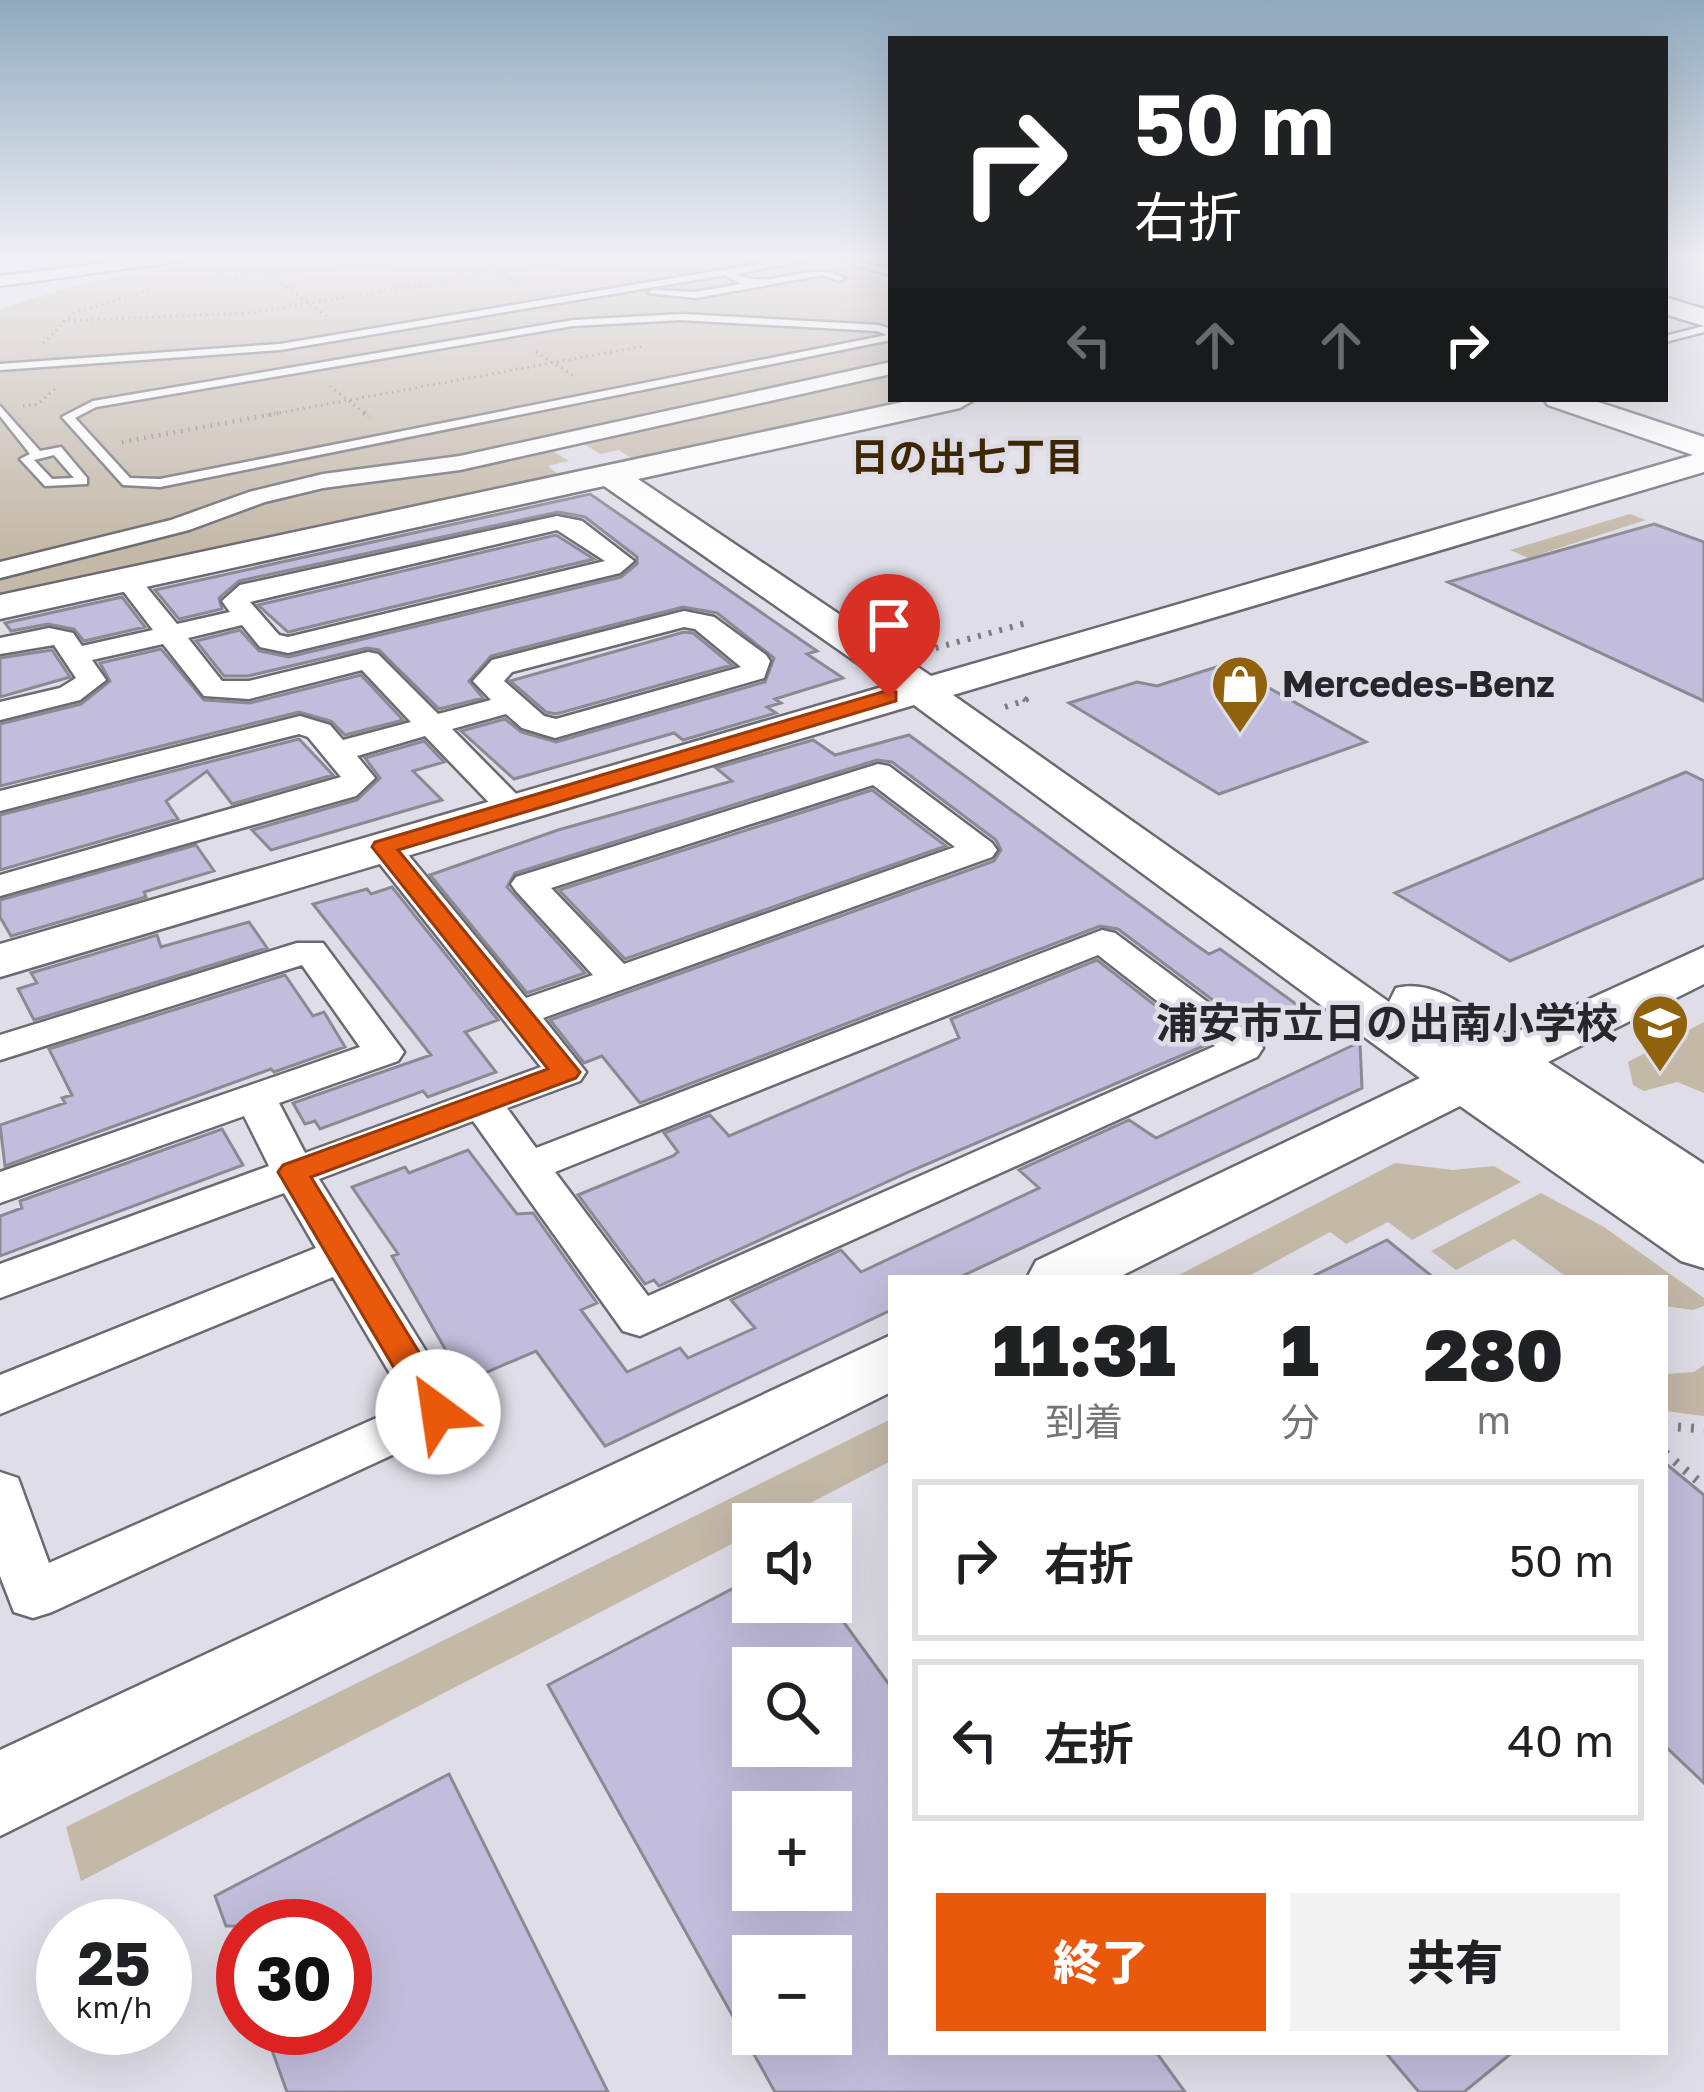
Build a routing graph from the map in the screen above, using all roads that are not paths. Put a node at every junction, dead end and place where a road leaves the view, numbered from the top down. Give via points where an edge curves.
1 (180, 355) edge
2 (318, 355) edge
3 (378, 355) edge
4 (795, 355) edge
5 (329, 363) junction
6 (0, 367) edge
7 (888, 369) edge
8 (946, 402) edge
9 (1568, 402) edge
10 (0, 409) edge
11 (1704, 448) edge
12 (36, 454) dead end
13 (1704, 462) edge
14 (610, 475) junction
15 (0, 570) edge
16 (127, 579) junction
17 (0, 607) edge
18 (248, 616) junction
19 (169, 634) junction
20 (0, 646) edge
21 (78, 655) junction
22 (921, 688) junction
23 (512, 703) junction
24 (0, 711) edge
25 (433, 725) junction
26 (339, 751) junction
27 (0, 801) edge
28 (513, 809) junction
29 (384, 847) junction
30 (0, 886) edge
31 (0, 961) edge
32 (1704, 963) edge
33 (617, 978) junction
34 (520, 1013) junction
35 (0, 1048) edge
36 (1485, 1071) junction
37 (256, 1099) junction
38 (483, 1105) junction
39 (526, 1167) junction
40 (293, 1172) junction
41 (0, 1188) edge
42 (1704, 1194) edge
43 (1704, 1245) edge
44 (345, 1254) junction
45 (1066, 1275) edge
46 (0, 1282) edge
47 (888, 1361) edge
48 (0, 1395) edge
49 (0, 1493) edge
50 (0, 1794) edge

1 - 6 lane
2 - 5 lane
3 - 5 lane
4 - 5 lane via 160,484 127,482 68,416 93,404
7 - 15 street via 460,463 323,481
8 - 14 street
9 - 11 street
10 - 12 lane
11 - 22 street via 973,662
13 - 22 street
14 - 16 street
14 - 22 street
16 - 17 street
16 - 19 street
18 - 18 street via 235,601 249,591 545,524 572,526 621,559 611,568 300,644 270,641
18 - 19 street
19 - 21 street
19 - 25 street via 208,686 223,692 368,660
20 - 21 street via 57,637
21 - 24 street via 92,680 83,689
22 - 28 street
22 - 36 street via 958,721
23 - 23 street via 487,681 494,670 673,620 704,623 758,666 747,676 567,727 544,728
23 - 25 street
25 - 26 street
25 - 28 street
26 - 27 street via 310,727 285,726
26 - 30 street via 359,778 345,790
28 - 29 street
29 - 31 street
29 - 34 street
32 - 36 street
33 - 33 street via 528,884 878,772 980,850
33 - 34 street
34 - 38 street via 566,1072
35 - 37 street via 310,951 384,1052
36 - 42 street
36 - 43 street
36 - 45 street
37 - 40 street
37 - 41 street
38 - 39 street
38 - 40 street
39 - 39 street via 640,1319 1243,1048 1102,941
40 - 44 street
40 - 46 street
44 - 48 street
44 - 49 street via 438,1412 33,1595
47 - 50 street

